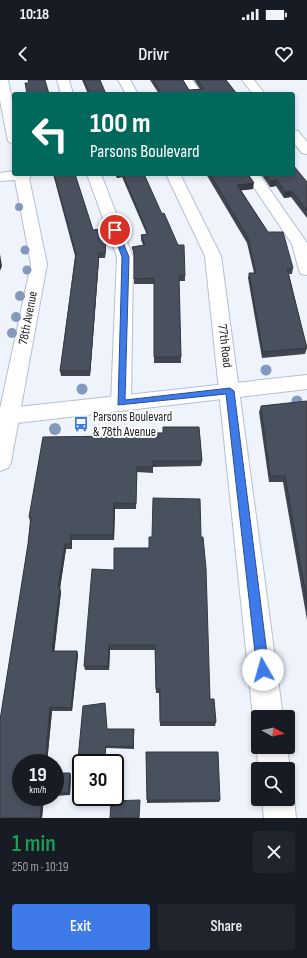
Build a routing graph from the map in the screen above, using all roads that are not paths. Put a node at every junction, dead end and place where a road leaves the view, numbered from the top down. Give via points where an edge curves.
1 (2, 80) edge
2 (63, 80) edge
3 (124, 80) edge
4 (186, 80) edge
5 (248, 80) edge
6 (66, 92) edge
7 (131, 92) edge
8 (195, 92) edge
9 (257, 92) edge
10 (12, 131) edge
11 (12, 175) edge
12 (23, 176) edge
13 (95, 176) edge
14 (174, 176) edge
15 (253, 176) edge
16 (0, 177) edge
17 (307, 270) edge
18 (307, 382) edge
19 (230, 391) junction
20 (121, 403) junction
21 (4, 417) edge
22 (0, 462) edge
23 (267, 710) edge
24 (279, 806) edge
25 (280, 818) edge

1 - 10 street
2 - 6 street
3 - 7 street
4 - 8 street
5 - 9 street
11 - 16 street
12 - 21 street, 78th Avenue via 39,264
13 - 20 street via 125,257
14 - 19 street, 77th Road via 213,256
15 - 17 street via 300,244
18 - 19 street
19 - 20 street
19 - 23 street, 77th Road
20 - 21 street
21 - 22 street, 78th Avenue
24 - 25 street

